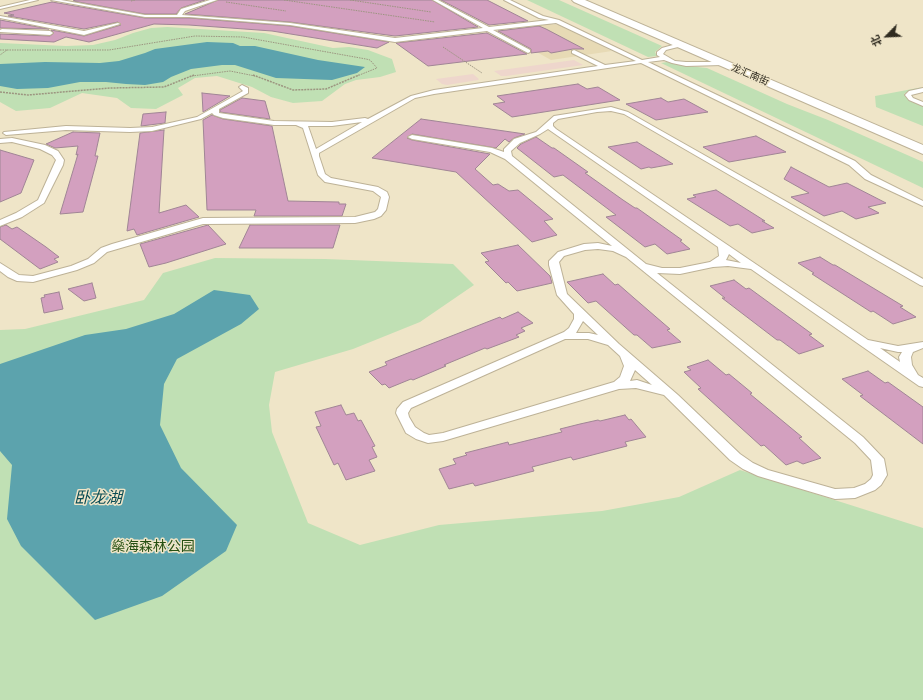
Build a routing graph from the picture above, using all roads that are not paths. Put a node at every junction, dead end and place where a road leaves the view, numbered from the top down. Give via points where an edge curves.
1 (36, 0) edge
2 (53, 0) edge
3 (215, 0) edge
4 (435, 0) edge
5 (506, 0) edge
6 (577, 0) edge
7 (595, 0) edge
8 (0, 8) edge
9 (178, 16) junction
10 (0, 17) edge
11 (557, 21) junction
12 (31, 23) junction
13 (118, 24) dead end
14 (488, 30) junction
15 (1, 31) edge
16 (71, 34) dead end
17 (680, 45) junction
18 (528, 51) dead end
19 (574, 52) dead end
20 (665, 58) junction
21 (642, 62) junction
22 (722, 63) junction
23 (604, 67) junction
24 (242, 87) dead end
25 (923, 90) edge
26 (923, 104) edge
27 (217, 108) junction
28 (223, 116) junction
29 (199, 118) junction
30 (374, 118) junction
31 (295, 123) junction
32 (549, 124) junction
33 (3, 132) edge
34 (528, 136) junction
35 (412, 137) dead end
36 (923, 138) edge
37 (568, 140) junction
38 (0, 141) edge
39 (514, 144) junction
40 (485, 149) junction
41 (923, 150) edge
42 (315, 156) junction
43 (508, 157) junction
44 (923, 204) edge
45 (0, 223) edge
46 (595, 227) junction
47 (720, 244) junction
48 (584, 247) junction
49 (629, 255) junction
50 (641, 264) junction
51 (713, 264) junction
52 (0, 266) edge
53 (688, 270) junction
54 (760, 271) junction
55 (923, 283) edge
56 (676, 292) junction
57 (575, 308) junction
58 (561, 337) junction
59 (856, 337) junction
60 (919, 346) edge
61 (619, 350) junction
62 (920, 381) edge
63 (618, 385) junction
64 (674, 398) junction

1 - 8 lane
2 - 9 lane via 145,16
3 - 9 lane via 183,10
4 - 14 lane
5 - 11 lane via 541,17
6 - 17 main road, 龙汇南街
7 - 36 main road, 龙汇南街
9 - 14 lane via 294,24 391,40
10 - 12 lane
11 - 14 lane
11 - 21 lane
12 - 13 lane via 84,33
12 - 15 lane
14 - 18 lane
15 - 16 lane
17 - 20 lane via 660,52
17 - 22 main road, 龙汇南街
19 - 23 lane
20 - 21 lane
20 - 22 lane via 686,64
21 - 23 lane
21 - 44 lane via 852,163 868,177
22 - 41 main road, 龙汇南街
23 - 30 lane via 434,92 413,97
24 - 27 lane via 246,92
25 - 26 lane via 908,95
27 - 28 lane via 215,112
27 - 29 lane
28 - 29 lane
28 - 31 lane via 270,123
29 - 33 lane via 146,130 66,128
30 - 31 lane via 332,124
30 - 42 lane via 319,149
31 - 42 lane via 306,127
32 - 34 lane via 538,133
32 - 37 lane
32 - 55 lane via 556,117 597,110 626,113
33 - 38 lane via 7,136
34 - 37 lane via 552,136
34 - 39 lane
35 - 40 lane
37 - 47 lane
38 - 45 lane via 12,140 42,147 56,153 60,165 41,201
39 - 40 lane
39 - 43 lane via 507,151
40 - 43 lane
42 - 52 lane via 322,175 328,180 375,189 384,194 382,210 371,217 355,220 203,221 115,246 74,268 33,279 17,278
43 - 46 lane
46 - 48 lane via 598,238
46 - 49 lane
47 - 51 lane via 724,248 724,256
47 - 54 lane
48 - 49 lane via 610,247
48 - 57 lane via 567,251 554,261 561,292
49 - 50 lane
50 - 53 lane via 662,271
50 - 56 lane
51 - 53 lane
51 - 54 lane via 735,263
53 - 56 lane via 675,278 673,284
54 - 59 lane
56 - 64 lane via 859,440 877,459 880,475 876,482 864,491 835,494 763,473 735,457
57 - 58 lane via 579,314 577,325 574,330
57 - 61 lane
58 - 61 lane via 589,336 603,340
58 - 63 lane via 412,402 403,409 403,417 413,433 434,439
59 - 60 lane via 898,349
59 - 62 lane
60 - 62 lane via 906,353 906,366
61 - 63 lane via 630,366 628,375
61 - 64 lane
63 - 64 lane via 637,384 662,391

